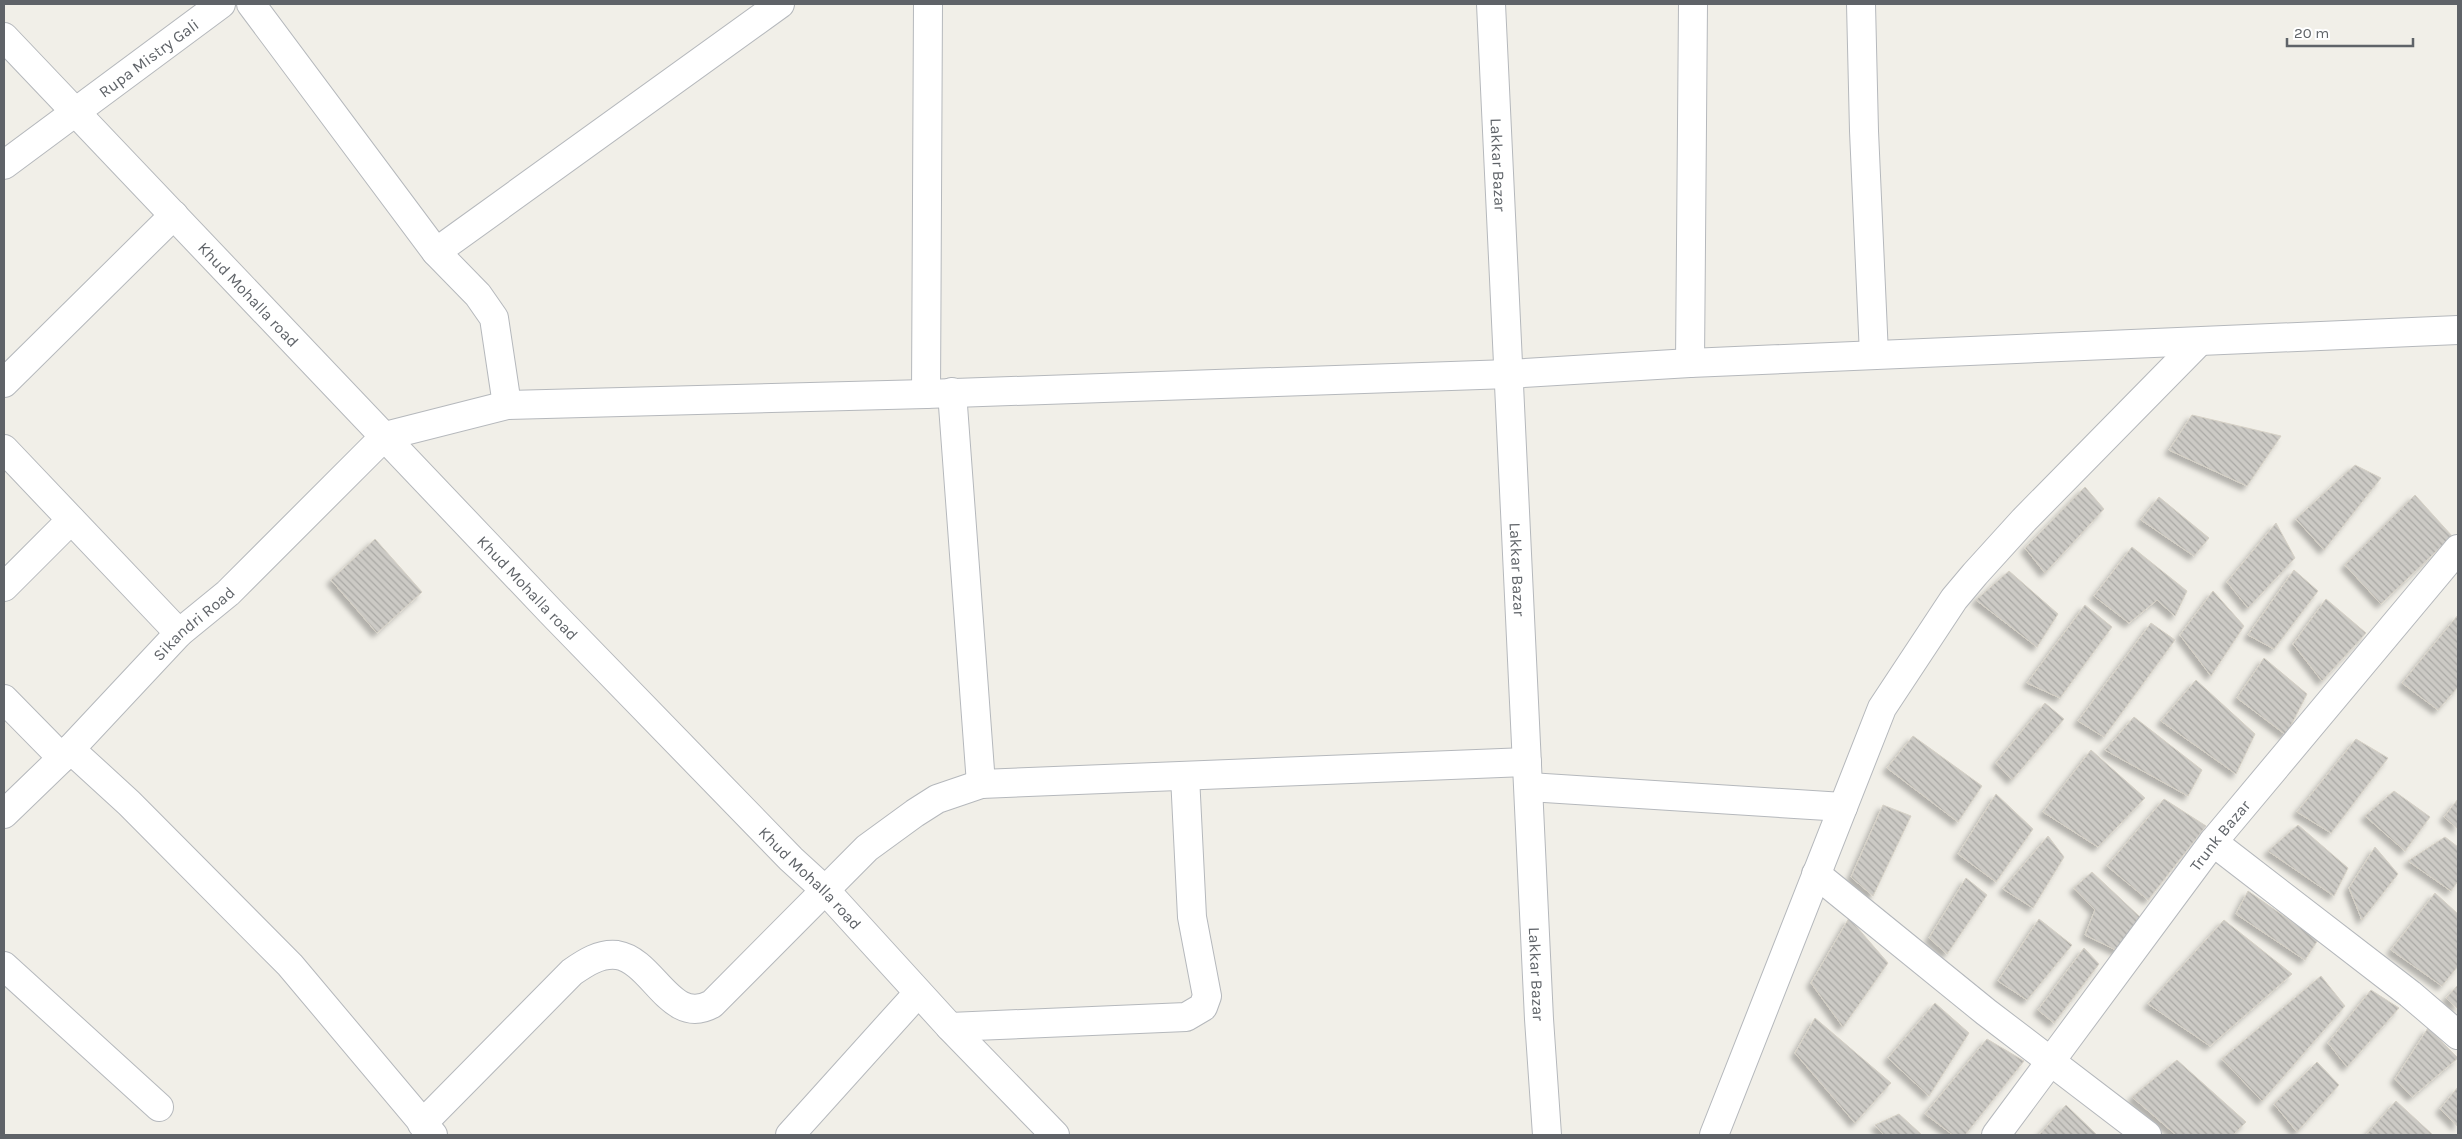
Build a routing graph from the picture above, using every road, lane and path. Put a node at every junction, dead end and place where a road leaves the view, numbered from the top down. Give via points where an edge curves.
1 (220, 4) edge
2 (251, 4) edge
3 (780, 4) edge
4 (928, 4) edge
5 (1491, 4) edge
6 (1693, 4) edge
7 (1861, 4) edge
8 (4, 37) edge
9 (77, 112) junction
10 (4, 165) edge
11 (174, 215) junction
12 (436, 252) junction
13 (2458, 330) edge
14 (2199, 342) junction
15 (1874, 355) junction
16 (1690, 363) junction
17 (1509, 374) junction
18 (4, 383) edge
19 (952, 392) junction
20 (926, 394) junction
21 (507, 405) junction
22 (386, 436) junction
23 (4, 449) edge
24 (71, 520) junction
25 (2458, 549) edge
26 (4, 586) edge
27 (180, 633) junction
28 (4, 699) edge
29 (66, 753) junction
30 (1528, 774) junction
31 (1185, 776) junction
32 (980, 784) junction
33 (1843, 807) junction
34 (4, 814) edge
35 (2213, 842) junction
36 (1816, 874) junction
37 (826, 891) junction
38 (4, 966) edge
39 (918, 993) junction
40 (950, 1028) junction
41 (2458, 1035) edge
42 (2052, 1062) junction
43 (159, 1107) dead end
44 (427, 1129) edge
45 (790, 1135) edge
46 (1055, 1135) edge
47 (1547, 1135) edge
48 (1714, 1135) edge
49 (1996, 1135) edge
50 (2146, 1135) edge

1 - 9 street, Rupa Mistry Gali
2 - 12 street
3 - 12 street
4 - 20 street
5 - 17 street, Lakkar Bazar
6 - 16 street
7 - 15 street
8 - 9 street, Khud Mohalla road
9 - 10 street, Rupa Mistry Gali
9 - 11 street, Khud Mohalla road
11 - 18 street
11 - 22 street, Khud Mohalla road
12 - 21 street via 478,295 494,318
13 - 14 street
14 - 15 street
14 - 33 street via 2024,520 1954,599 1882,708
15 - 16 street
16 - 17 street
17 - 19 street
17 - 30 street, Lakkar Bazar
19 - 20 street
19 - 32 street
20 - 21 street
21 - 22 street
22 - 27 street, Sikandri Road via 228,593
22 - 37 street, Khud Mohalla road via 592,654
23 - 24 street
24 - 26 street
24 - 27 street
25 - 35 street, Trunk Bazar
27 - 29 street, Sikandri Road
28 - 29 street
29 - 34 street, Sikandri Road
29 - 44 street via 128,803 290,965
30 - 31 street
30 - 33 street
30 - 47 street, Lakkar Bazar
31 - 32 street
31 - 40 street via 1192,917 1207,996 1202,1007 1186,1017
32 - 37 street via 937,799 915,813 868,848
33 - 36 street
35 - 41 street via 2410,994
35 - 42 street, Trunk Bazar
36 - 42 street
36 - 48 street
37 - 39 street, Khud Mohalla road
37 - 44 street via 712,1004 700,1010 688,1010 634,963 618,955 588,960 572,972
38 - 43 street
39 - 40 street, Khud Mohalla road
39 - 45 street
40 - 46 street, Khud Mohalla road
42 - 49 street, Trunk Bazar
42 - 50 street

